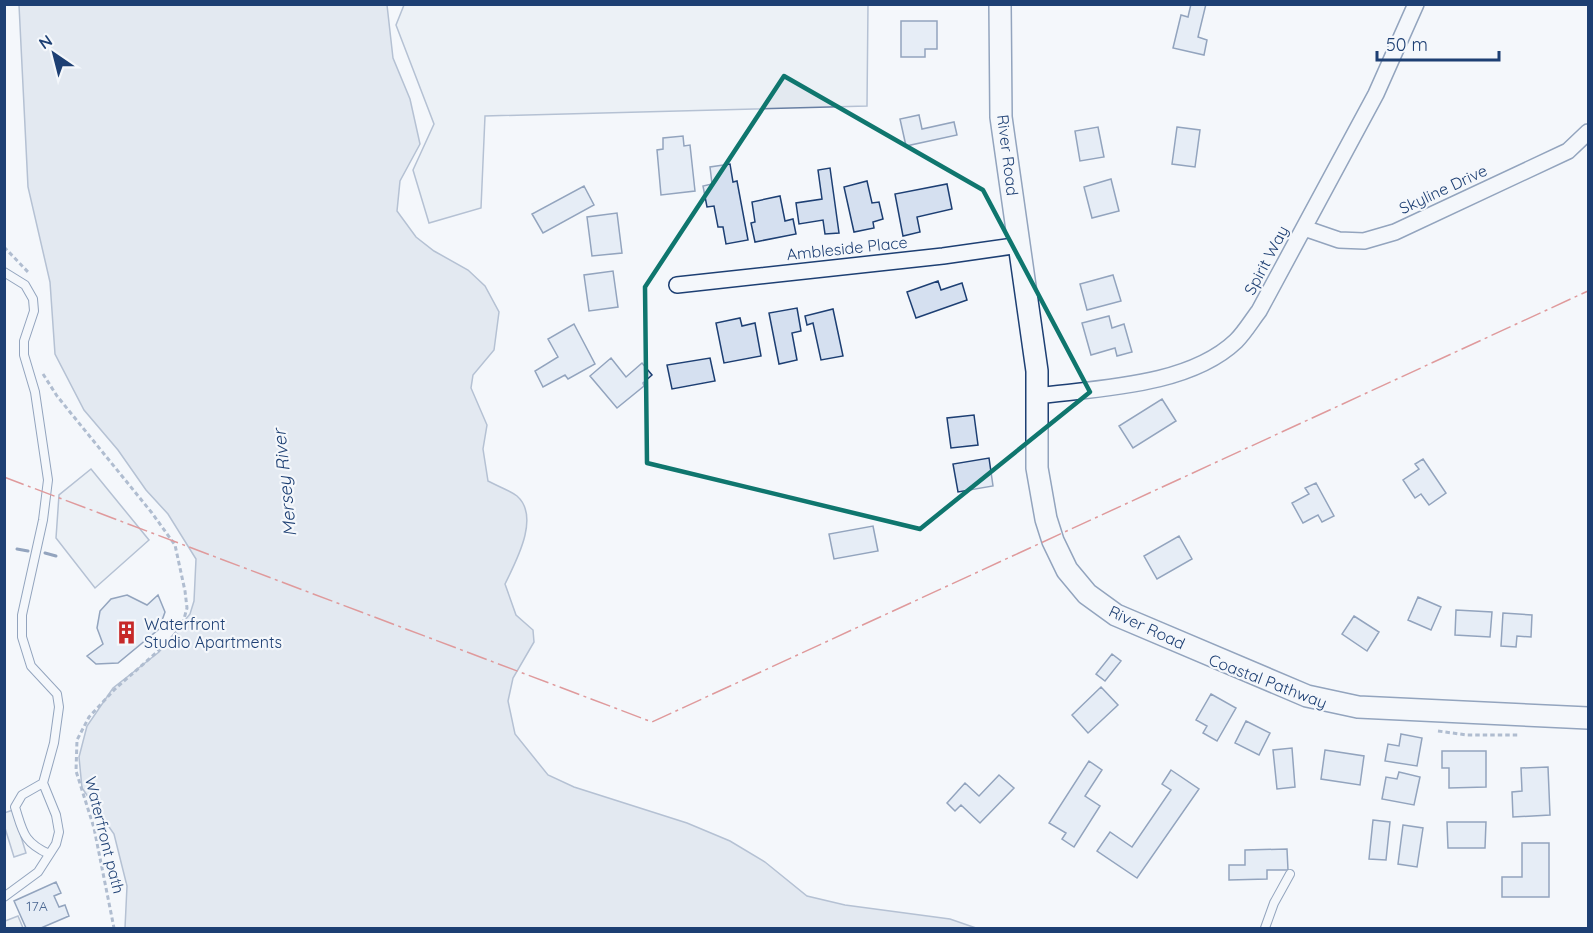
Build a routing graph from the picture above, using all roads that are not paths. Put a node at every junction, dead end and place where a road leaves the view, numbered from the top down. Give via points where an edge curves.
1 (1000, 4) edge
2 (1416, 4) edge
3 (1588, 132) edge
4 (1304, 228) junction
5 (1020, 245) junction
6 (4, 272) edge
7 (677, 285) dead end
8 (1037, 396) junction
9 (1588, 718) edge
10 (43, 783) junction
11 (49, 854) junction
12 (1290, 874) dead end
13 (4, 897) edge
14 (1265, 928) edge

1 - 5 main road, River Road via 1001,117
2 - 4 street, Spirit Way via 1376,94
3 - 4 street, Skyline Drive via 1568,151 1395,232 1364,241 1339,240
4 - 8 street, Spirit Way via 1259,311 1236,341 1208,361 1173,375
5 - 7 street, Ambleside Place
5 - 8 main road, River Road
6 - 10 lane via 25,285 33,298 24,356 35,392 48,480 44,520 21,626 31,666 57,694 59,707
8 - 9 main road, River Road via 1037,468 1046,519 1067,570 1087,594 1116,615 1307,696 1358,707
10 - 11 lane via 56,815 58,832
10 - 11 lane via 22,795 15,807 25,837
11 - 13 lane via 38,872
12 - 14 lane

